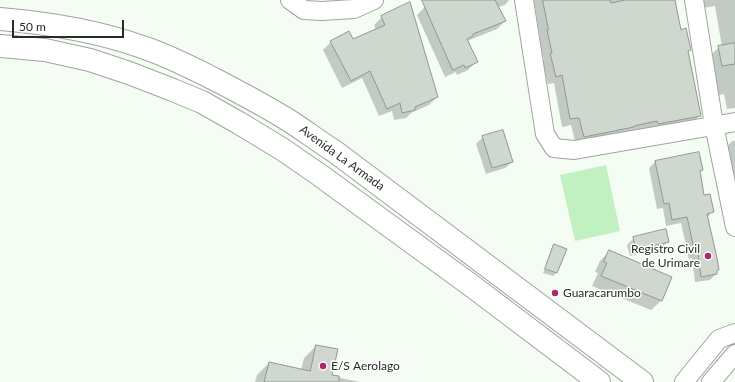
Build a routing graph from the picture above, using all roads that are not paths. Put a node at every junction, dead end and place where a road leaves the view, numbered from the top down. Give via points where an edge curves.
1 (290, 0) edge
2 (374, 0) edge
3 (524, 0) edge
4 (694, 0) edge
5 (0, 19) edge
6 (0, 46) edge
7 (735, 122) edge
8 (714, 125) junction
9 (735, 227) edge
10 (735, 333) edge
11 (735, 354) edge
12 (599, 382) edge
13 (642, 382) edge
14 (684, 382) edge
15 (711, 382) edge

1 - 2 street via 304,10 322,12 354,9
3 - 8 street via 546,134 554,148 574,150
4 - 8 street
5 - 13 main road, Avenida La Armada via 64,27 104,35 146,48 191,67 248,97 334,151
6 - 12 main road via 45,50 90,60 202,102 282,149 472,286
7 - 8 street
8 - 9 street
10 - 14 street via 719,339
11 - 15 street

